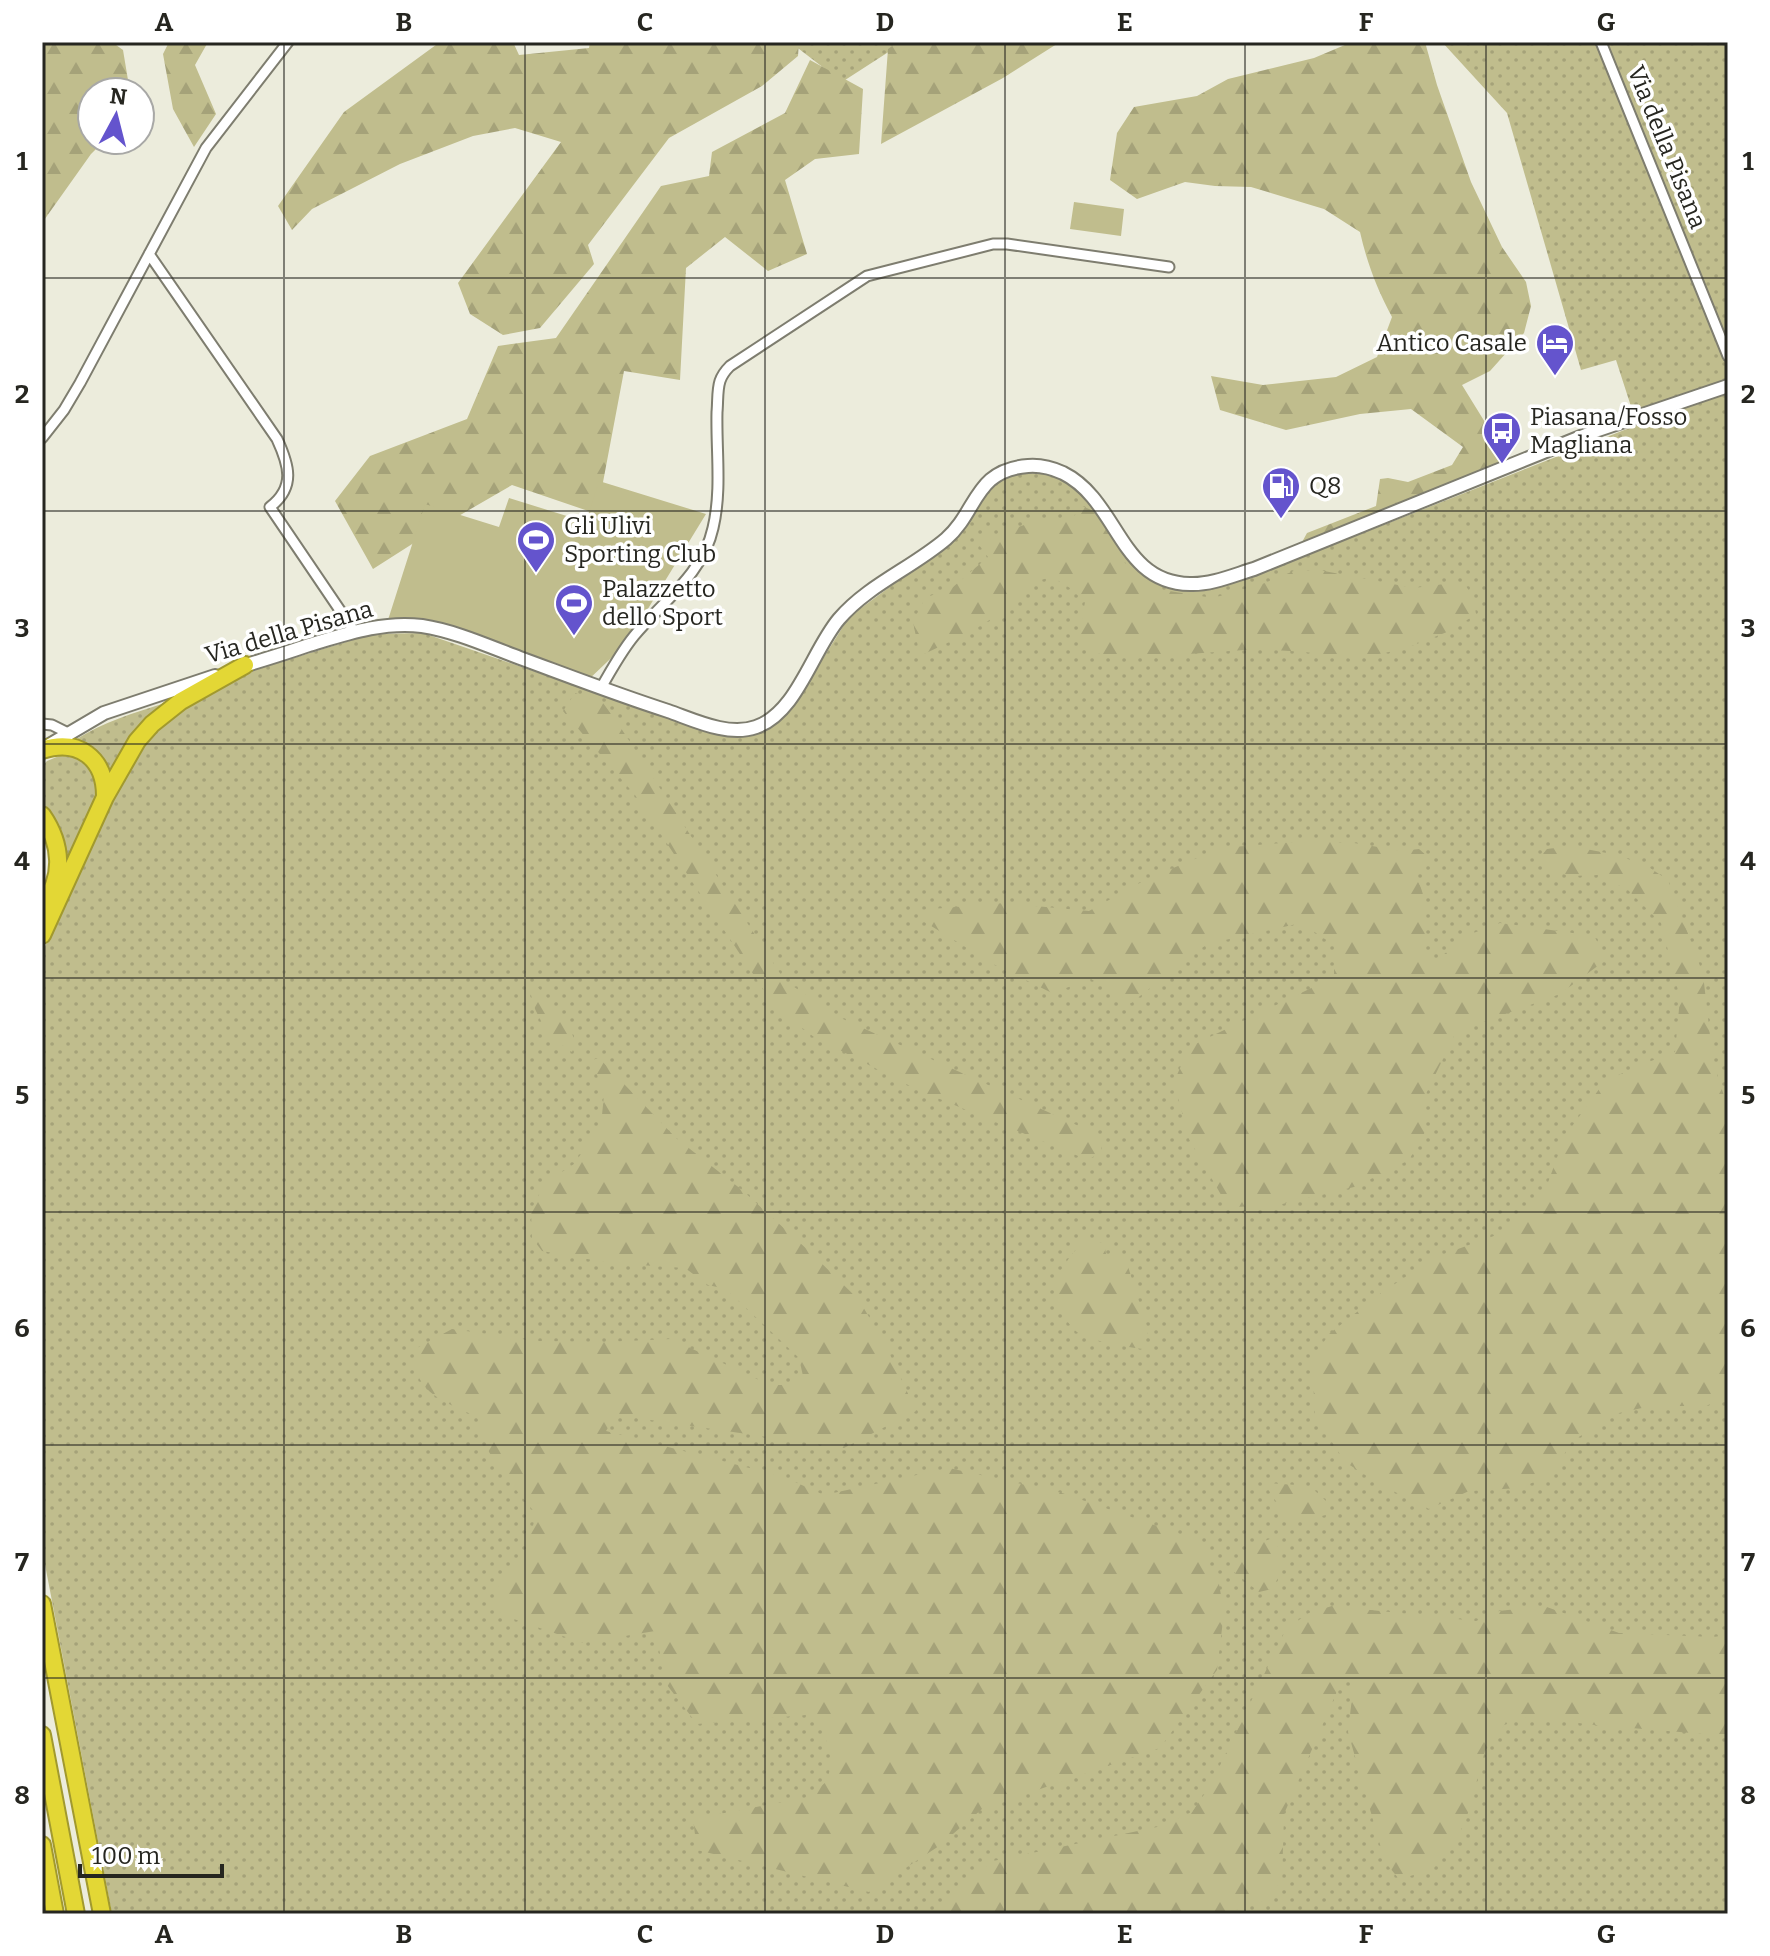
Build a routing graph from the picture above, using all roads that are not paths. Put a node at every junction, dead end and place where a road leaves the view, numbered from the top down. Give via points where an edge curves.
1 (288, 42) edge
2 (1601, 42) edge
3 (149, 254) junction
4 (1169, 267) dead end
5 (1728, 356) edge
6 (1728, 386) edge
7 (42, 438) edge
8 (354, 631) junction
9 (245, 665) junction
10 (601, 688) junction
11 (42, 724) edge
12 (68, 733) junction
13 (42, 750) edge
14 (105, 797) junction
15 (42, 815) edge
16 (42, 906) edge
17 (42, 935) edge
18 (42, 1604) edge
19 (42, 1735) edge
20 (42, 1845) edge
21 (55, 1914) edge
22 (76, 1914) edge
23 (102, 1914) edge

1 - 3 street via 206,148
2 - 5 street, Via della Pisana
3 - 7 street via 80,383
3 - 8 street via 277,439 287,481 285,492 270,507
4 - 10 street via 993,244 867,276 730,366 719,386 717,498 707,549 628,644
6 - 10 main road, Via della Pisana via 1598,430 1292,555 1194,584 1163,579 1137,562 1097,501 1077,482 1041,466 1015,468 985,484 947,538 842,616 787,704 760,726 717,727
8 - 9 main road, Via della Pisana
8 - 10 main road, Via della Pisana via 401,625 440,630
9 - 12 main road, Via della Pisana via 104,713
9 - 14 highway via 163,714 130,751
11 - 12 street
12 - 13 main road, Via della Pisana
13 - 14 highway via 65,747 87,754 102,772
14 - 17 highway
15 - 16 highway via 54,836 59,862 55,885
18 - 23 highway
19 - 22 highway
20 - 21 highway

